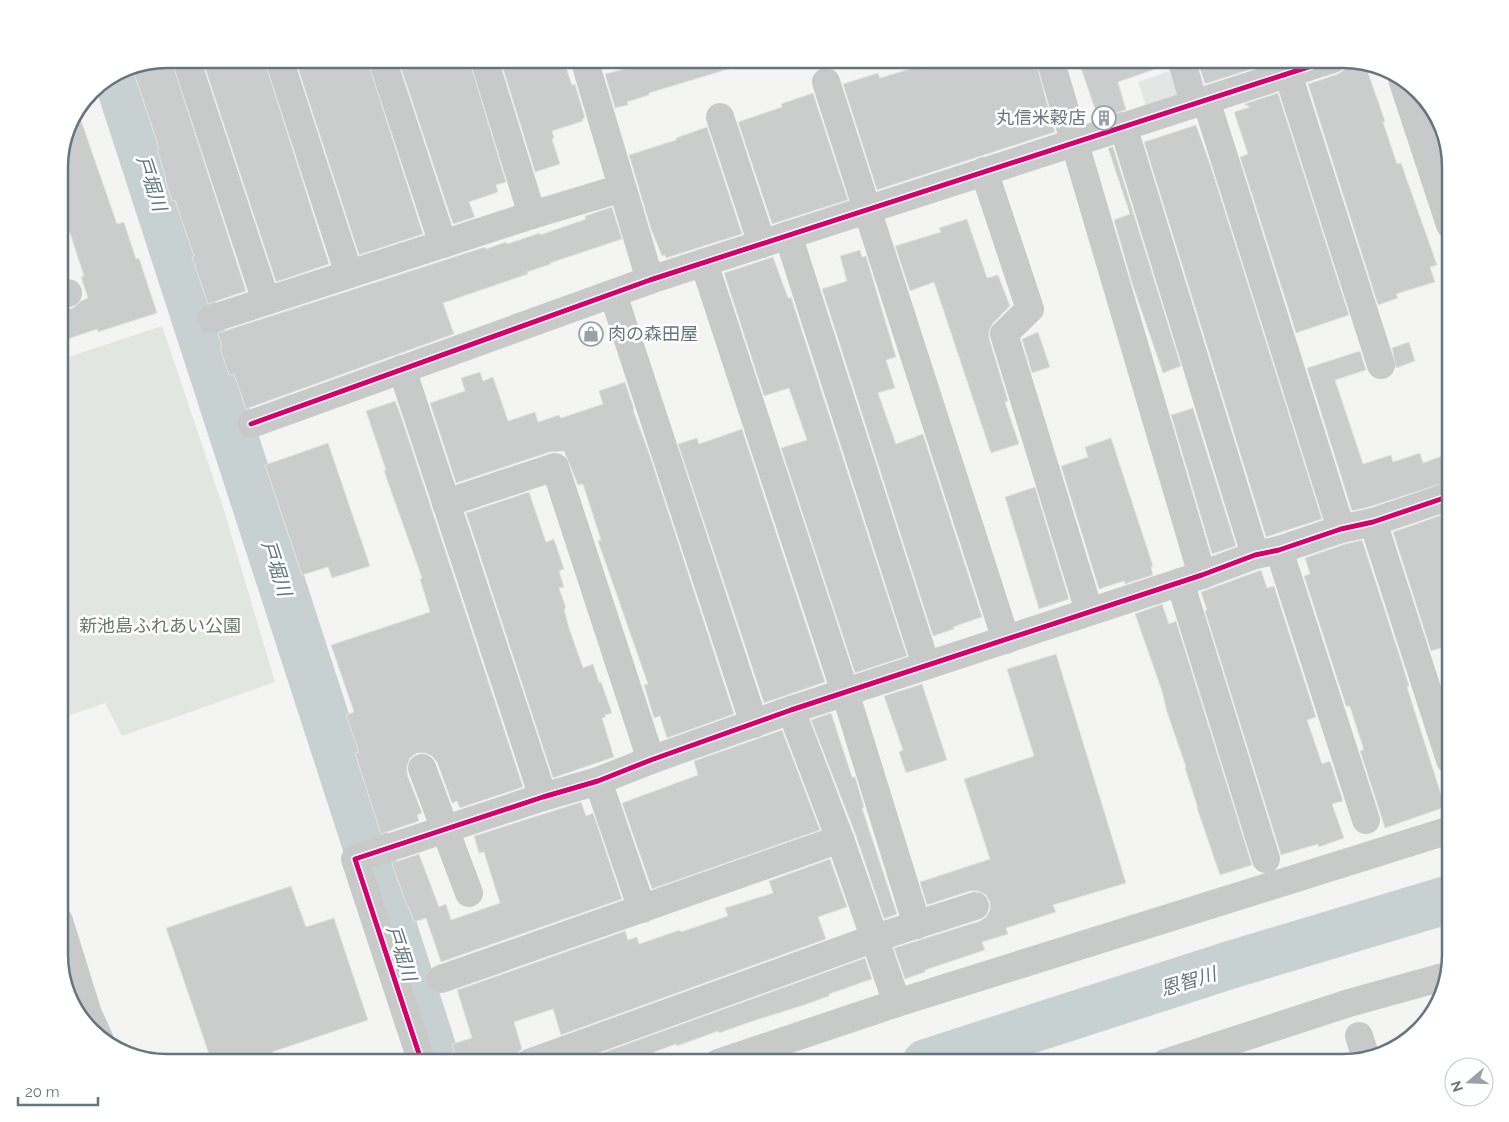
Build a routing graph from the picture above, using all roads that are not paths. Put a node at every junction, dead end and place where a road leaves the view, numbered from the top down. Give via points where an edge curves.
1 (189, 68) edge
2 (282, 68) edge
3 (385, 68) edge
4 (487, 68) edge
5 (589, 68) edge
6 (1053, 68) edge
7 (1185, 68) edge
8 (1287, 68) edge
9 (1272, 71) edge
10 (826, 82) dead end
11 (1406, 90) edge
12 (1200, 102) junction
13 (720, 117) dead end
14 (1123, 126) junction
15 (1076, 142) junction
16 (984, 171) junction
17 (622, 188) junction
18 (1442, 201) edge
19 (868, 209) junction
20 (532, 215) junction
21 (788, 235) junction
22 (443, 244) junction
23 (762, 244) junction
24 (704, 263) junction
25 (350, 274) junction
26 (650, 280) junction
27 (612, 294) junction
28 (266, 301) junction
29 (211, 319) dead end
30 (1381, 365) dead end
31 (402, 369) junction
32 (251, 424) dead end
33 (1442, 499) edge
34 (446, 503) junction
35 (1373, 522) junction
36 (1341, 529) junction
37 (1267, 552) junction
38 (1191, 579) junction
39 (1089, 611) junction
40 (1006, 640) junction
41 (926, 665) junction
42 (845, 692) junction
43 (791, 710) junction
44 (754, 724) junction
45 (1442, 735) edge
46 (651, 760) junction
47 (422, 768) dead end
48 (598, 781) junction
49 (543, 797) junction
50 (1366, 820) dead end
51 (446, 828) junction
52 (1442, 833) edge
53 (840, 839) junction
54 (1266, 859) dead end
55 (469, 893) dead end
56 (974, 906) dead end
57 (642, 909) junction
58 (918, 924) junction
59 (875, 938) junction
60 (68, 950) edge
61 (1439, 978) edge
62 (441, 979) dead end
63 (897, 1003) junction
64 (90, 1019) edge
65 (419, 1054) edge
66 (554, 1054) edge
67 (745, 1054) edge
68 (1193, 1054) edge

1 - 28 street
2 - 25 street
3 - 22 street
4 - 20 street
5 - 17 street
6 - 15 street
7 - 12 street
8 - 9 street
9 - 12 street
9 - 30 street
10 - 19 street
11 - 18 street
12 - 14 street
12 - 36 street
13 - 23 street
14 - 15 street
14 - 37 street
15 - 16 street
15 - 38 street
16 - 19 street
16 - 39 street via 1030,308 1004,334
17 - 20 street
17 - 26 street
19 - 21 street
19 - 40 street
20 - 22 street
21 - 23 street
21 - 41 street
22 - 25 street
23 - 24 street
24 - 26 street
24 - 42 street
25 - 28 street
26 - 27 street
27 - 31 street
27 - 44 street
28 - 29 street
31 - 32 street
31 - 34 street
33 - 35 street
34 - 46 street via 555,468
34 - 49 street
35 - 36 street
35 - 45 street
36 - 37 street
37 - 38 street
37 - 50 street
38 - 39 street
38 - 54 street
39 - 40 street
40 - 41 street
41 - 42 street
42 - 43 street
42 - 58 street
43 - 44 street
43 - 53 street
44 - 46 street
46 - 48 street
47 - 51 street
48 - 49 street
48 - 57 street
49 - 51 street
51 - 55 street
51 - 65 street via 356,859
52 - 63 street
53 - 57 street
53 - 59 street
56 - 58 street
57 - 62 street
58 - 59 street
59 - 63 street
59 - 66 street
60 - 64 street
61 - 68 street via 1349,1003
63 - 67 street

